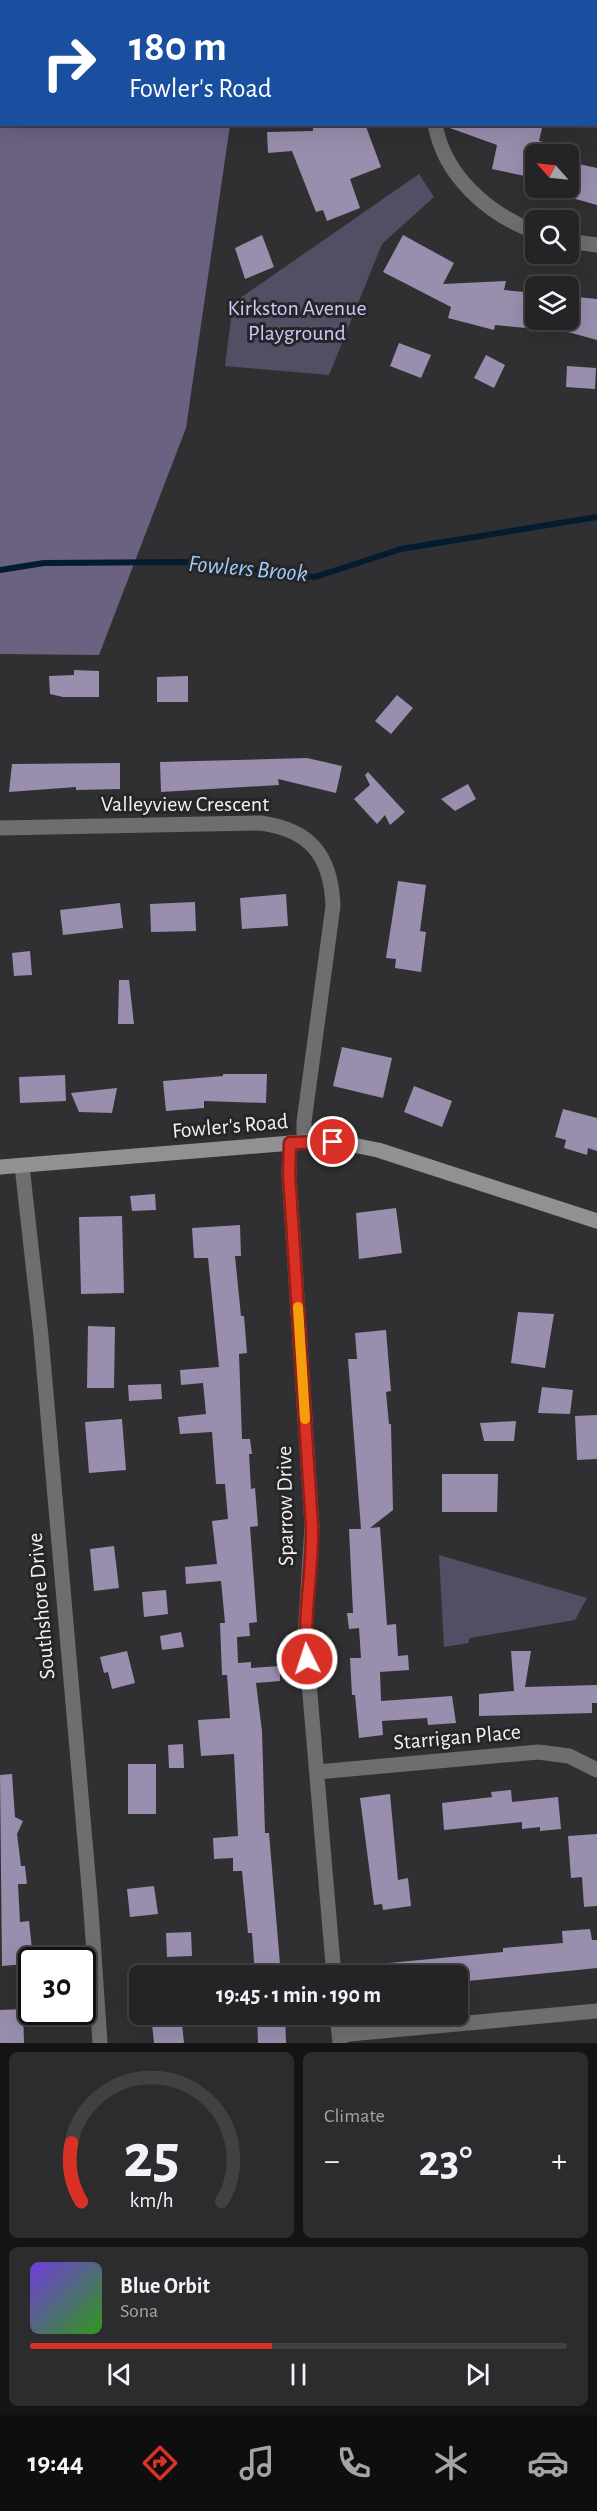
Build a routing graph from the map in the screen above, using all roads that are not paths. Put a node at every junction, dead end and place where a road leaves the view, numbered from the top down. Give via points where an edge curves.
1 (436, 126) edge
2 (525, 228) edge
3 (579, 243) edge
4 (597, 245) edge
5 (0, 828) edge
6 (297, 1142) junction
7 (22, 1166) junction
8 (0, 1167) edge
9 (597, 1221) edge
10 (597, 1770) edge
11 (317, 1772) junction
12 (333, 1965) edge
13 (597, 2011) edge
14 (339, 2039) edge
15 (100, 2043) edge

1 - 2 street via 447,159 465,184 488,207
3 - 4 street
5 - 6 street, Valleyview Crescent via 261,823 289,829 309,842 326,864 333,906 304,1122
6 - 7 street, Fowler's Road
6 - 9 street, Fowler's Road via 370,1148
6 - 11 street, Sparrow Drive via 289,1174 312,1526 305,1636
7 - 8 street, Fowler's Road
7 - 15 street, Southshore Drive via 41,1336
10 - 11 street, Starrigan Place via 569,1756 538,1752
11 - 12 street, Sparrow Drive
13 - 14 street

